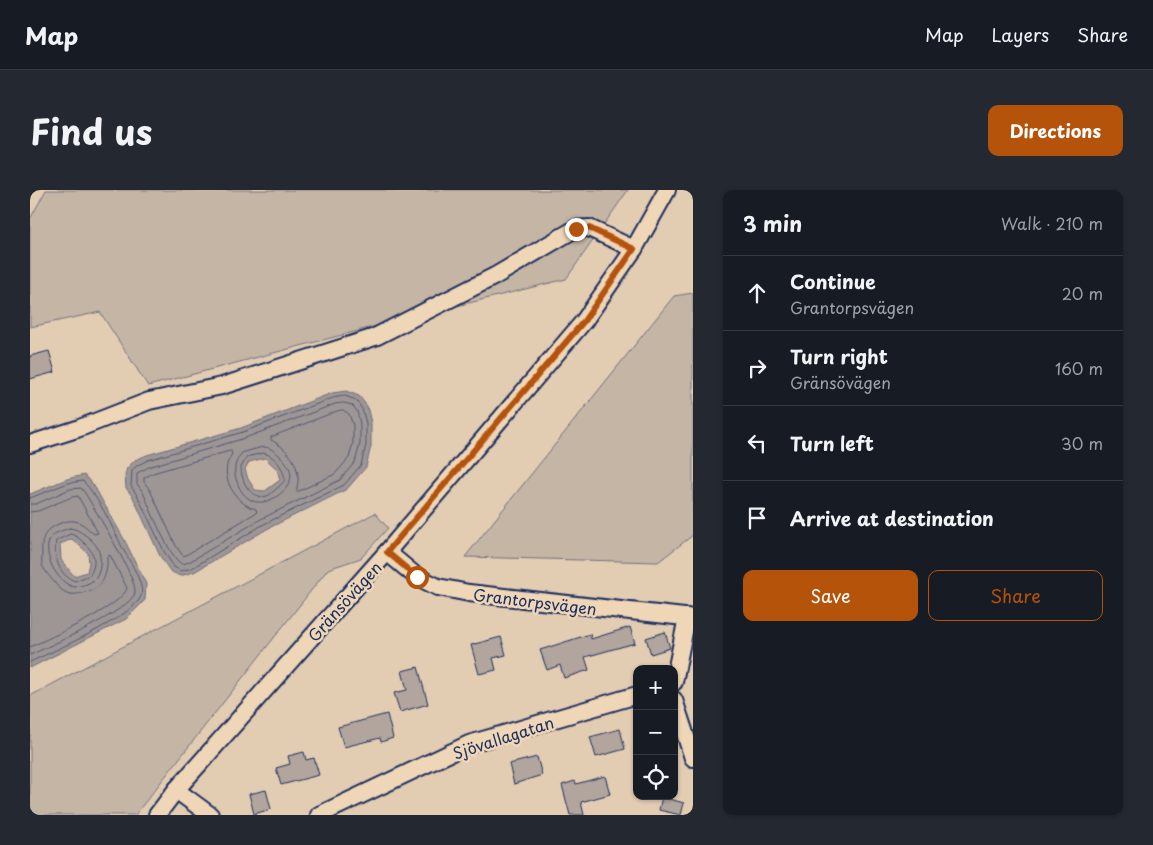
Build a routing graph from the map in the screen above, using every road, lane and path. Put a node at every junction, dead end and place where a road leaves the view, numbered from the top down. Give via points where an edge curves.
1 (667, 190) edge
2 (634, 249) junction
3 (30, 444) edge
4 (387, 552) junction
5 (690, 618) edge
6 (678, 666) edge
7 (633, 696) edge
8 (677, 710) edge
9 (693, 758) edge
10 (176, 790) junction
11 (157, 815) edge
12 (210, 815) edge
13 (319, 815) edge

1 - 2 street, Gränsövägen
2 - 3 street via 589,228 576,229 495,276 375,337 222,386 149,401
2 - 4 street, Gränsövägen via 584,321
4 - 5 street, Grantorpsvägen via 417,577 438,587
4 - 10 street, Gränsövägen
5 - 6 street
7 - 13 street, Sjövallagatan via 469,744
8 - 9 street
10 - 11 street, Gränsövägen
10 - 12 street

